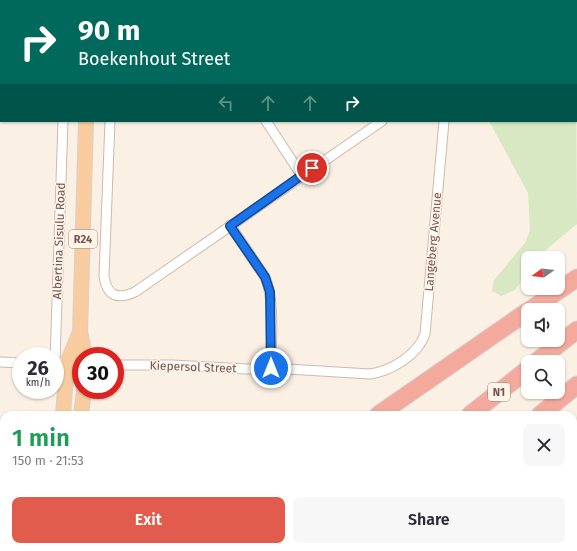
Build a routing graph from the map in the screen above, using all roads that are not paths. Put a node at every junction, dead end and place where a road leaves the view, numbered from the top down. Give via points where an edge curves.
1 (63, 122) edge
2 (86, 122) edge
3 (110, 122) edge
4 (267, 122) edge
5 (381, 122) edge
6 (444, 122) edge
7 (302, 176) junction
8 (230, 226) junction
9 (577, 279) edge
10 (541, 303) edge
11 (545, 303) edge
12 (521, 317) edge
13 (521, 321) edge
14 (577, 330) edge
15 (80, 332) junction
16 (83, 347) edge
17 (545, 355) edge
18 (408, 356) joint
19 (0, 362) edge
20 (12, 362) edge
21 (65, 363) edge
22 (124, 365) edge
23 (271, 368) junction
24 (521, 374) edge
25 (577, 385) edge
26 (83, 399) edge
27 (63, 411) edge
28 (81, 411) edge
29 (384, 411) edge
30 (402, 411) edge
31 (475, 411) edge
32 (545, 411) edge

1 - 21 street, Albertina Sisulu Road
2 - 15 main road, Albertina Sisulu Road / R24
3 - 8 street via 104,276 112,294 124,297 135,292
4 - 7 street
5 - 7 street
6 - 18 street, Langeberg Avenue via 424,334 418,347
7 - 8 street
8 - 23 street via 269,285
9 - 10 highway
9 - 11 highway
12 - 29 highway
13 - 30 highway
14 - 17 highway
15 - 16 main road, Albertina Sisulu Road / R24
15 - 21 main road, Albertina Sisulu Road / R24
18 - 23 street, Kiepersol Street via 384,371 370,374
19 - 20 street
21 - 27 main road, Albertina Sisulu Road / R24
22 - 23 street, Kiepersol Street
24 - 31 highway, N1
25 - 32 highway
26 - 28 main road

